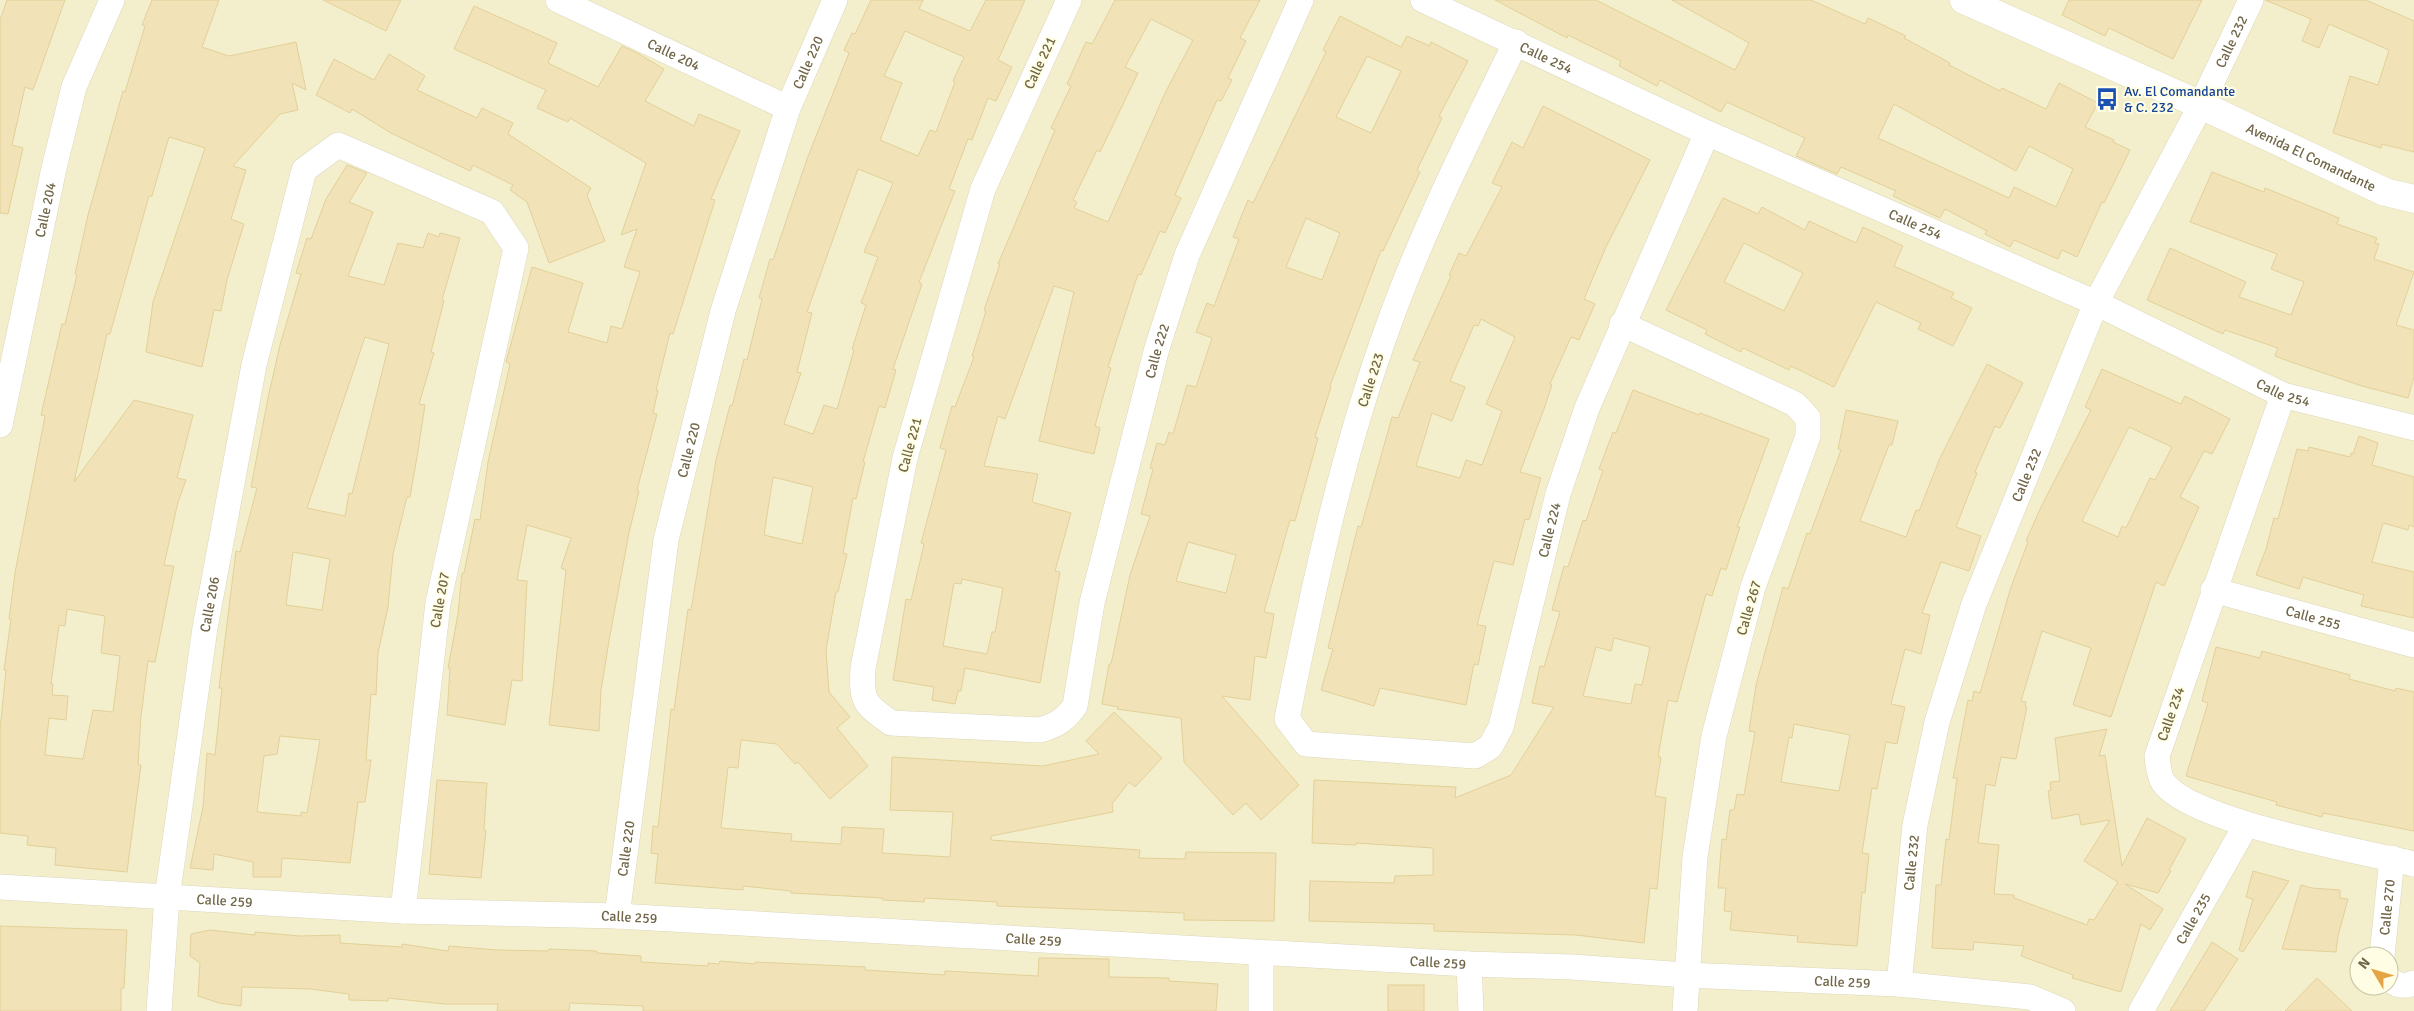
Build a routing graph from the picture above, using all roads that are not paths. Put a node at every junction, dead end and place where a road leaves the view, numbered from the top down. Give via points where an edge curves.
1 (112, 0) edge
2 (558, 0) edge
3 (835, 0) edge
4 (1069, 0) edge
5 (1301, 0) edge
6 (1423, 0) edge
7 (1964, 0) edge
8 (2251, 0) edge
9 (1516, 42) junction
10 (2202, 105) junction
11 (788, 108) junction
12 (1708, 133) junction
13 (2414, 199) edge
14 (506, 293) joint
15 (2096, 303) junction
16 (1622, 324) junction
17 (2283, 395) junction
18 (0, 425) edge
19 (2414, 428) edge
20 (2213, 590) junction
21 (2414, 645) edge
22 (1067, 718) joint
23 (1297, 734) joint
24 (2246, 825) junction
25 (2403, 861) edge
26 (0, 887) edge
27 (167, 898) junction
28 (403, 911) junction
29 (617, 916) junction
30 (2384, 946) edge
31 (1261, 953) junction
32 (1469, 964) junction
33 (1686, 974) junction
34 (2414, 983) edge
35 (1899, 984) junction
36 (2399, 984) edge
37 (160, 1011) edge
38 (1261, 1011) edge
39 (1471, 1011) edge
40 (1685, 1011) edge
41 (2063, 1011) edge
42 (2141, 1011) edge

1 - 18 street, Calle 204 via 74,87
2 - 11 street, Calle 204
3 - 11 street, Calle 220
4 - 22 street, Calle 221 via 983,190 905,458 863,668 862,694 872,710 891,723 1040,730
5 - 22 street, Calle 222 via 1188,255 1160,339 1092,603 1074,706
6 - 9 street, Calle 254
7 - 10 street, Avenida El Comandante
8 - 10 street, Calle 232
9 - 12 street, Calle 254
9 - 23 street, Calle 223 via 1449,181 1390,321 1353,437 1313,592 1288,719
10 - 13 street, Avenida El Comandante via 2385,192
10 - 15 street, Calle 232
11 - 29 street, Calle 220 via 723,310 666,540
12 - 15 street, Calle 254
12 - 16 street, Calle 224
14 - 27 street, Calle 206 via 516,248 492,212 338,145 304,170 254,365 206,618
14 - 28 street, Calle 207 via 438,604
15 - 17 street, Calle 254
15 - 35 street, Calle 232 via 1974,604 1937,722 1916,824
16 - 23 street, Calle 224 via 1587,408 1558,494 1501,727 1490,747 1476,756 1306,744
16 - 33 street, Calle 267 via 1795,404 1808,418 1808,436 1753,587 1714,736 1696,856
17 - 19 street, Calle 254
17 - 20 street, Calle 234
20 - 21 street, Calle 255
20 - 24 street, Calle 234 via 2157,756 2162,782 2183,800
24 - 25 street, Calle 234
24 - 42 street, Calle 235
25 - 30 street, Calle 270
26 - 27 street, Calle 259
27 - 28 street, Calle 259
27 - 37 street, Calle 206
28 - 29 street, Calle 259
29 - 31 street, Calle 259
31 - 32 street, Calle 259
31 - 38 street
32 - 33 street, Calle 259
32 - 39 street
33 - 35 street, Calle 259
33 - 40 street, Calle 267
34 - 36 street
35 - 41 street, Calle 259 via 2030,997

